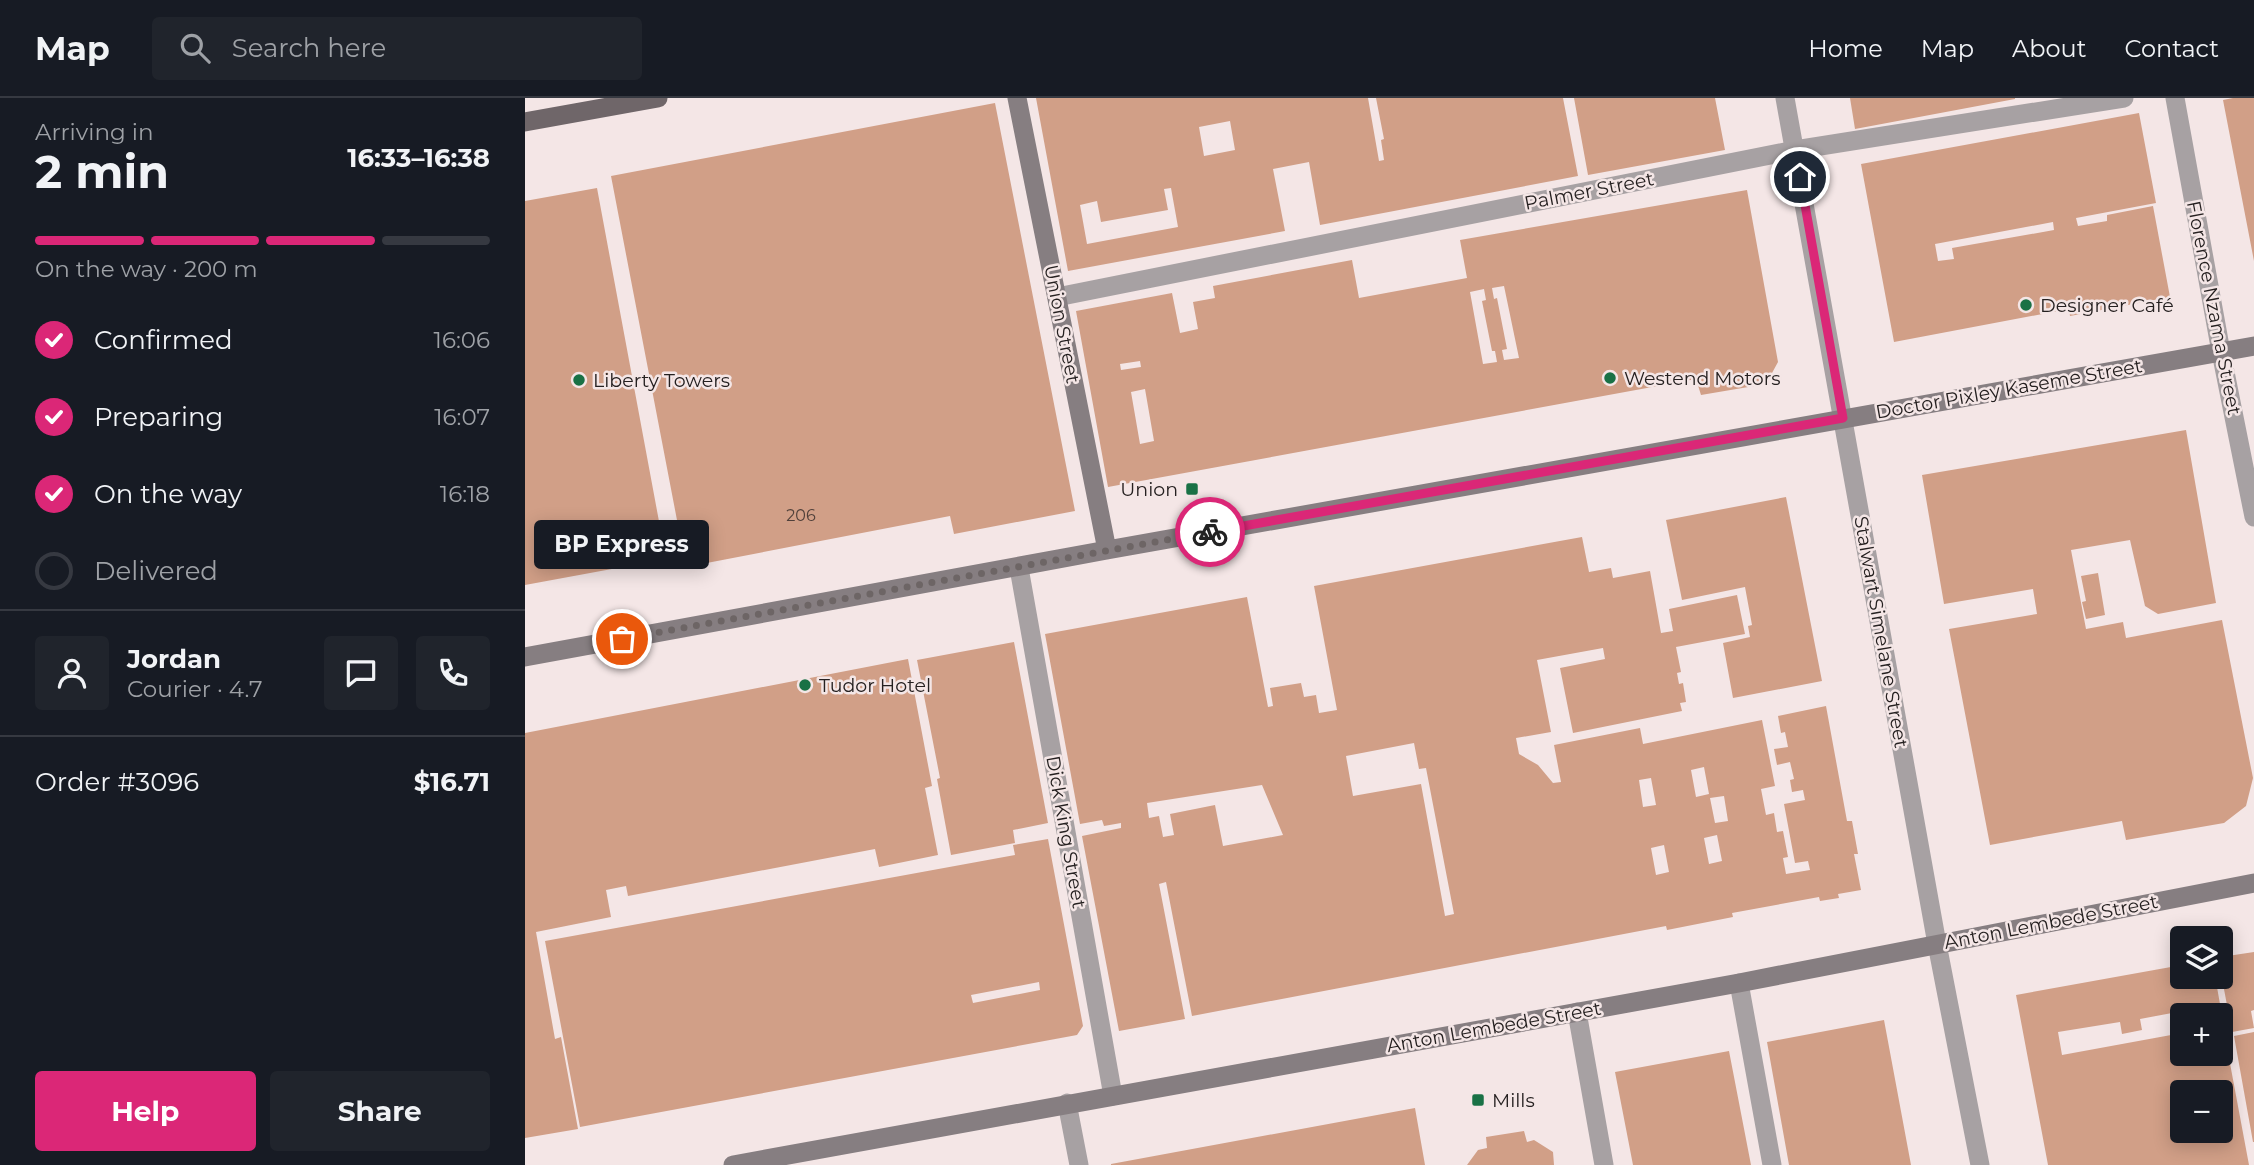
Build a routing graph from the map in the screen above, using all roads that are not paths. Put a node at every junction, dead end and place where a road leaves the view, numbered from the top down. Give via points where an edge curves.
1 (658, 98) edge
2 (1017, 98) edge
3 (1785, 98) edge
4 (2125, 98) edge
5 (2175, 98) edge
6 (525, 122) edge
7 (1795, 150) junction
8 (1057, 297) junction
9 (2254, 346) edge
10 (2221, 352) junction
11 (1843, 418) junction
12 (2254, 517) edge
13 (1107, 550) junction
14 (1019, 568) junction
15 (525, 657) edge
16 (2254, 883) edge
17 (1937, 944) junction
18 (1739, 983) junction
19 (1577, 1012) junction
20 (1113, 1096) junction
21 (1067, 1104) junction
22 (800, 1159) edge
23 (733, 1165) edge
24 (1079, 1165) edge
25 (1604, 1165) edge
26 (1772, 1165) edge
27 (1980, 1165) edge

1 - 6 main road
2 - 8 main road, Union Street
3 - 7 street, Stalwart Simelane Street
4 - 7 street, Palmer Street
5 - 10 street, Florence Nzama Street
7 - 8 street, Palmer Street
7 - 11 street, Stalwart Simelane Street
8 - 13 main road, Union Street
9 - 10 main road, Doctor Pixley Kaseme Street
10 - 11 main road, Doctor Pixley Kaseme Street
10 - 12 street, Florence Nzama Street
11 - 13 main road, Doctor Pixley Kaseme Street
11 - 17 street, Stalwart Simelane Street
13 - 14 main road, Doctor Pixley Kaseme Street
14 - 15 main road, Doctor Pixley Kaseme Street
14 - 20 street, Dick King Street
16 - 17 main road, Anton Lembede Street
17 - 18 main road, Anton Lembede Street
17 - 27 street, Stalwart Simelane Street
18 - 19 main road, Anton Lembede Street
18 - 26 street
19 - 20 main road, Anton Lembede Street
19 - 25 street
20 - 21 main road, Anton Lembede Street
21 - 22 main road, Anton Lembede Street
21 - 24 street
22 - 23 main road, Anton Lembede Street

